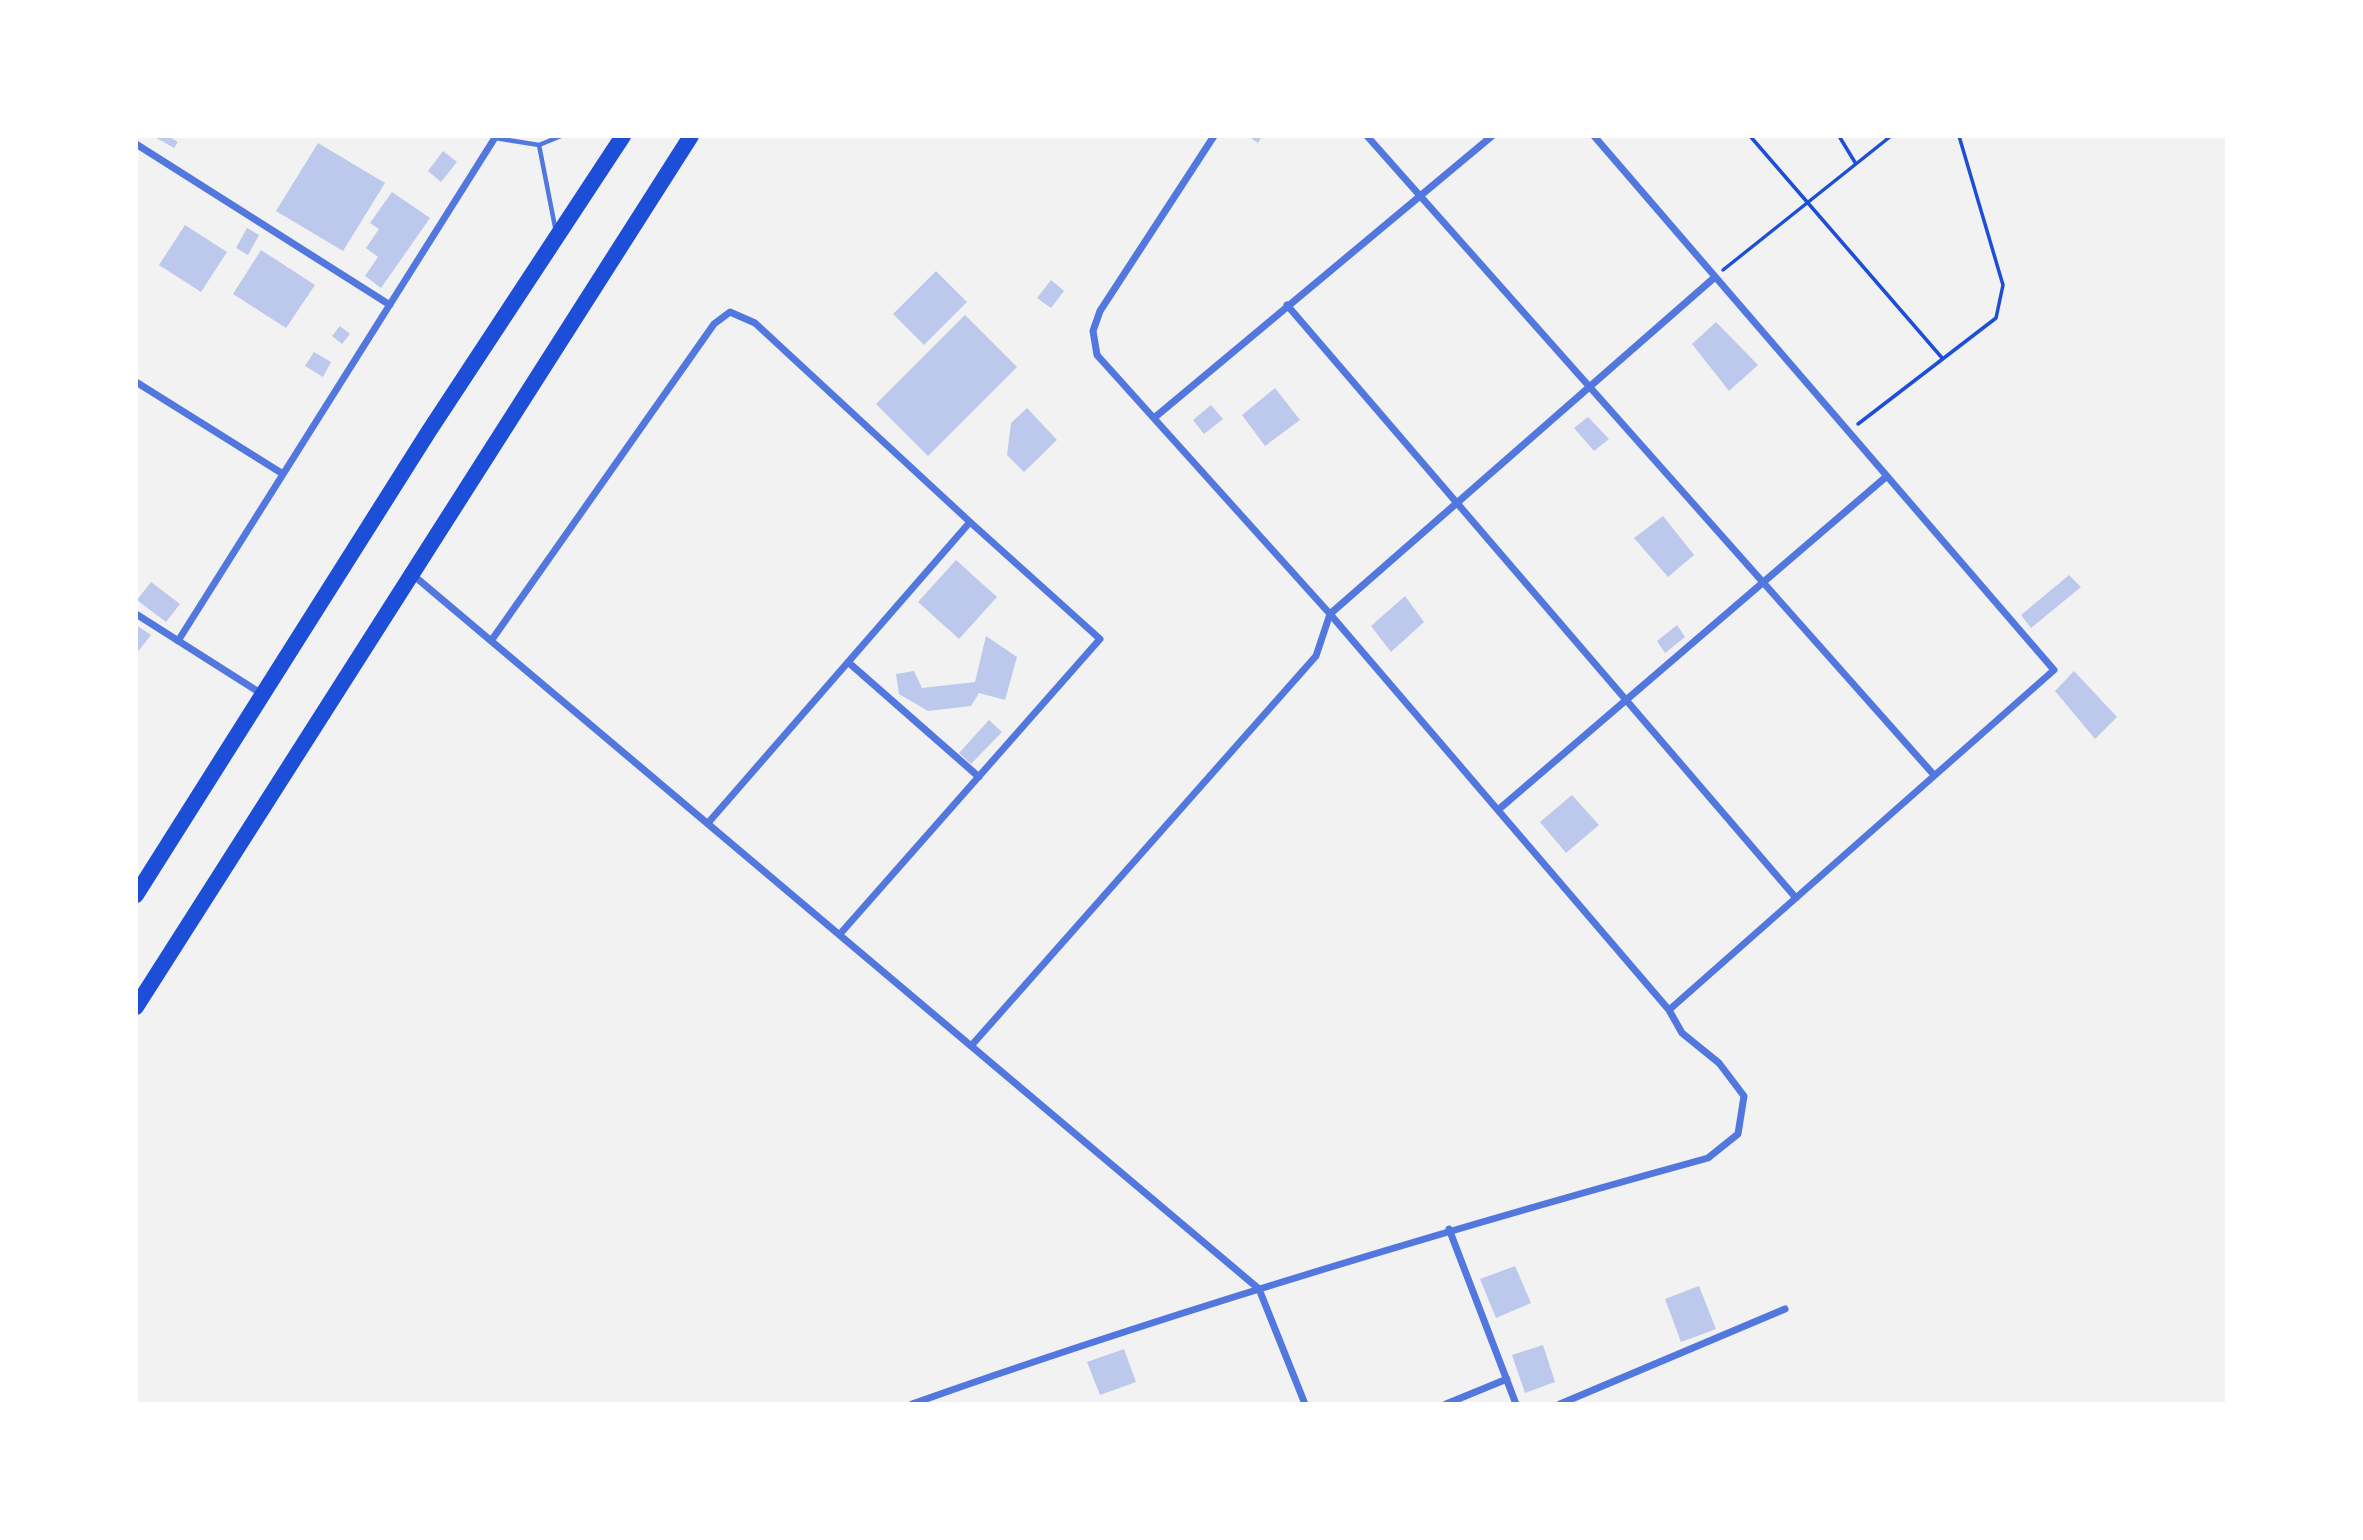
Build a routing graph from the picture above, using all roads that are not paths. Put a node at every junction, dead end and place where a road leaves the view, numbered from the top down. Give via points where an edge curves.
1 (561, 136) edge
2 (624, 136) edge
3 (691, 136) edge
4 (1214, 136) edge
5 (1367, 136) edge
6 (1492, 136) edge
7 (1594, 136) edge
8 (495, 137) edge
9 (136, 144) edge
10 (540, 145) junction
11 (1419, 195) junction
12 (557, 238) junction
13 (1715, 277) junction
14 (390, 305) junction
15 (1287, 305) junction
16 (136, 382) edge
17 (1589, 387) junction
18 (1154, 418) junction
19 (284, 474) junction
20 (1887, 476) junction
21 (1457, 502) junction
22 (970, 522) junction
23 (412, 574) junction
24 (1762, 583) junction
25 (136, 614) edge
26 (1330, 614) junction
27 (178, 641) junction
28 (491, 641) junction
29 (848, 662) junction
30 (263, 695) junction
31 (1626, 700) junction
32 (1934, 775) junction
33 (979, 776) junction
34 (1498, 810) junction
35 (708, 823) junction
36 (136, 895) edge
37 (1796, 898) junction
38 (840, 934) junction
39 (136, 1007) edge
40 (1669, 1010) junction
41 (971, 1046) junction
42 (1449, 1229) junction
43 (1259, 1289) junction
44 (1784, 1309) dead end
45 (1507, 1379) junction
46 (912, 1404) edge
47 (1305, 1404) edge
48 (1446, 1404) edge
49 (1516, 1404) edge
50 (1560, 1404) edge

1 - 10 lane
2 - 12 highway
3 - 23 highway
4 - 18 street via 1100,310 1093,331 1097,355
5 - 11 street
6 - 11 street
7 - 13 street
8 - 10 lane
8 - 14 street
9 - 14 street
10 - 12 lane
11 - 15 street
11 - 17 street
12 - 30 highway
13 - 17 street
13 - 20 street
14 - 19 street
15 - 18 street
15 - 21 street
16 - 19 street
17 - 21 street
17 - 24 street
18 - 26 street
19 - 27 street
20 - 24 street
20 - 32 street via 2054,670
21 - 26 street
21 - 31 street
22 - 28 street via 755,323 730,312 714,324
22 - 29 street
22 - 33 street via 1100,639
23 - 28 street
23 - 39 highway
24 - 31 street
24 - 32 street
25 - 27 street
26 - 34 street
26 - 41 street via 1317,656
27 - 30 street
28 - 35 street
29 - 33 street
29 - 35 street
30 - 36 highway
31 - 34 street
31 - 37 street
32 - 37 street
33 - 38 street
34 - 40 street
35 - 38 street
37 - 40 street
38 - 41 street
40 - 42 street via 1682,1033 1719,1063 1744,1096 1738,1134 1708,1158
41 - 43 street
42 - 43 street
42 - 45 street
43 - 46 street
43 - 47 street
44 - 50 street
45 - 48 street
45 - 49 street

